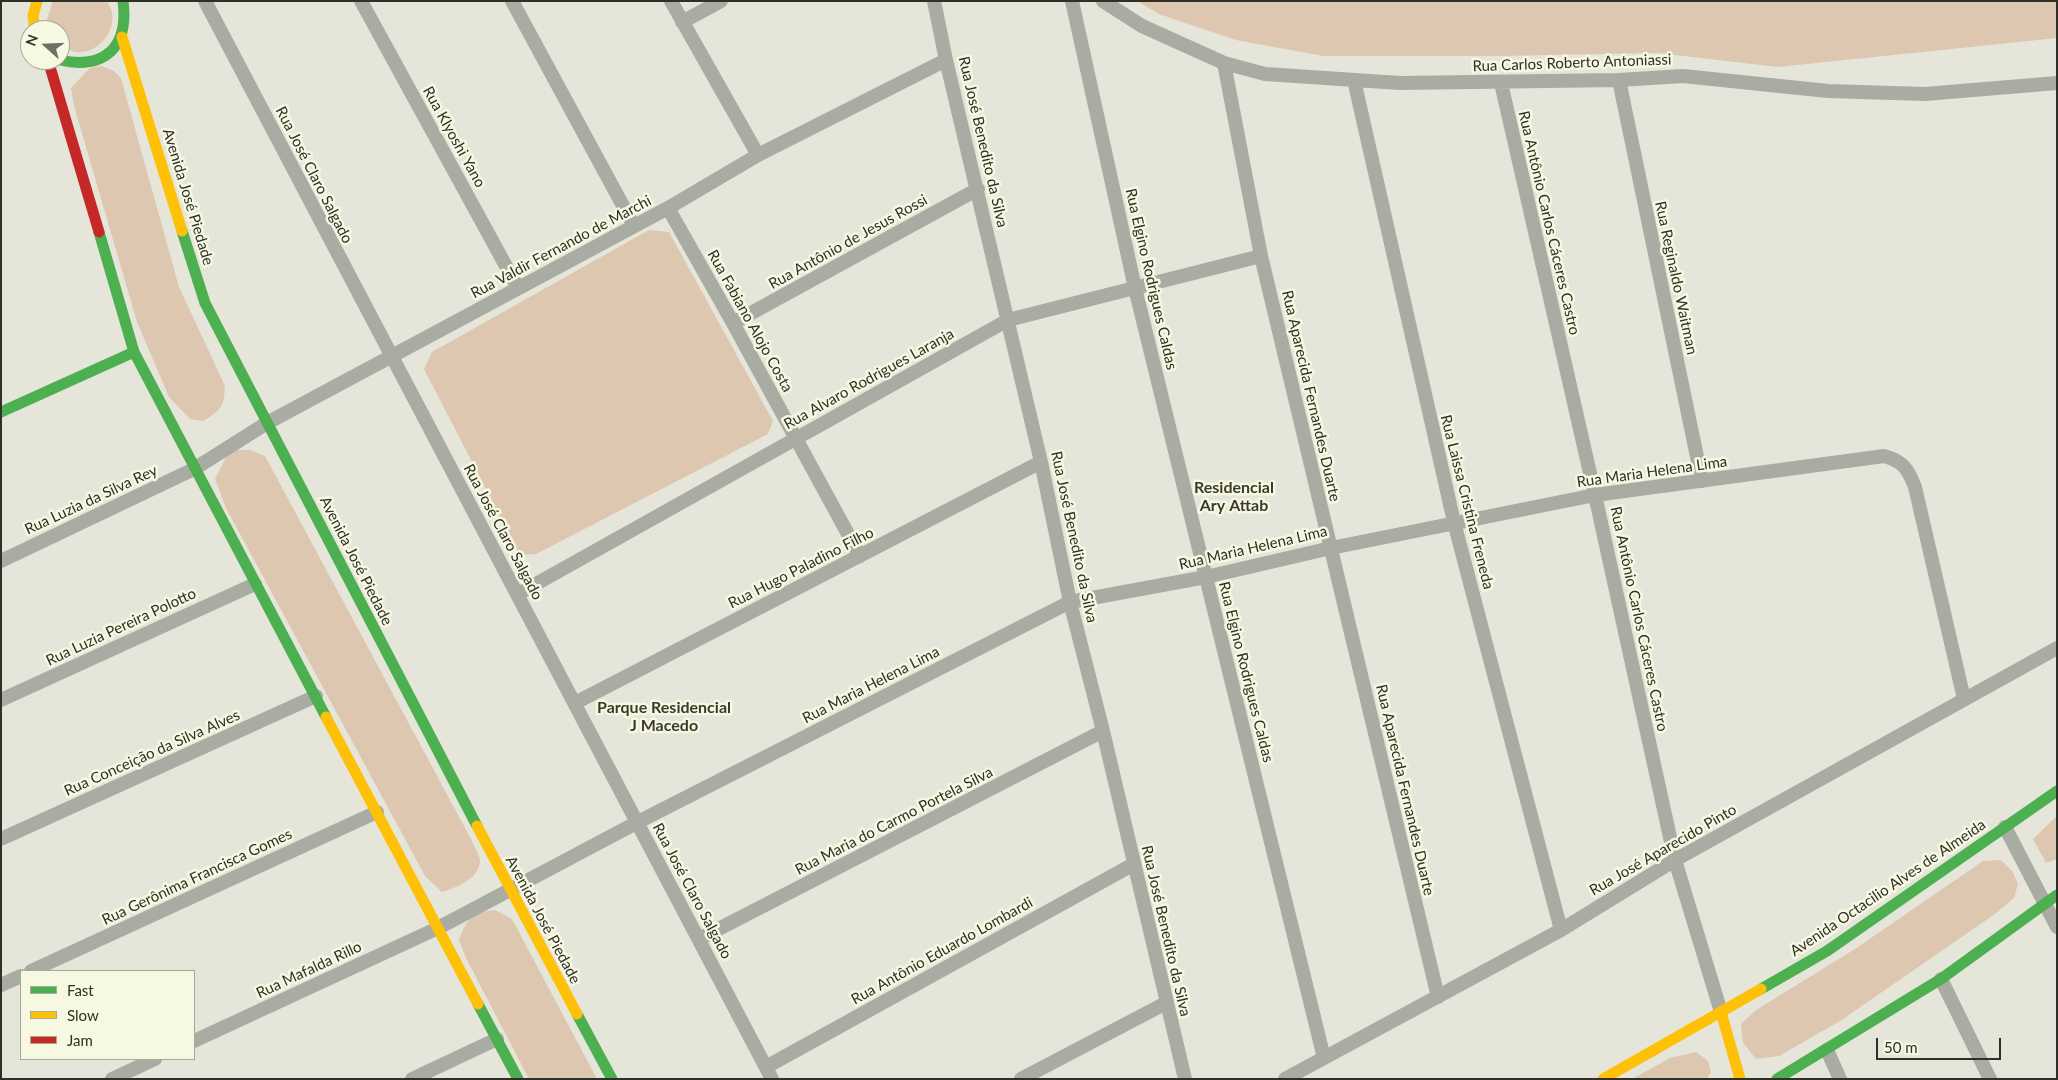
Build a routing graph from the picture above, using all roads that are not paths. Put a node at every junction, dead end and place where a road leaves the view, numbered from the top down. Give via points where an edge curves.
1 (205, 1) edge
2 (361, 1) edge
3 (512, 1) edge
4 (671, 1) edge
5 (721, 1) edge
6 (934, 1) edge
7 (1072, 1) edge
8 (1103, 1) edge
9 (36, 2) edge
10 (127, 5) edge
11 (34, 20) edge
12 (682, 22) junction
13 (122, 37) junction
14 (946, 60) junction
15 (70, 63) edge
16 (1224, 63) junction
17 (51, 70) edge
18 (1354, 80) junction
19 (1619, 80) junction
20 (1501, 83) junction
21 (2057, 83) edge
22 (758, 155) junction
23 (978, 189) junction
24 (668, 208) junction
25 (634, 226) junction
26 (1261, 256) junction
27 (518, 288) junction
28 (1135, 288) junction
29 (1008, 320) junction
30 (733, 323) junction
31 (134, 352) junction
32 (390, 357) junction
33 (1, 412) edge
34 (268, 423) junction
35 (796, 439) junction
36 (1041, 462) junction
37 (194, 470) junction
38 (1702, 481) junction
39 (1595, 495) junction
40 (1454, 522) junction
41 (1331, 548) junction
42 (860, 556) junction
43 (1, 561) edge
44 (1206, 577) junction
45 (255, 584) junction
46 (518, 594) junction
47 (1070, 602) junction
48 (2057, 648) edge
49 (316, 696) junction
50 (1964, 699) junction
51 (1, 700) edge
52 (575, 703) junction
53 (1103, 731) junction
54 (2057, 791) edge
55 (377, 812) junction
56 (638, 822) junction
57 (2005, 827) junction
58 (1, 839) edge
59 (1675, 860) junction
60 (1134, 864) junction
61 (510, 890) junction
62 (2057, 895) edge
63 (2045, 903) junction
64 (2057, 926) edge
65 (438, 928) junction
66 (1561, 930) junction
67 (699, 940) junction
68 (33, 970) edge
69 (20, 976) edge
70 (1941, 979) junction
71 (1, 985) edge
72 (1438, 997) junction
73 (1166, 1003) junction
74 (1721, 1012) junction
75 (497, 1039) junction
76 (195, 1041) edge
77 (1827, 1050) junction
78 (1324, 1058) junction
79 (154, 1060) edge
80 (769, 1073) edge
81 (135, 1074) edge
82 (112, 1079) edge
83 (412, 1079) edge
84 (518, 1079) edge
85 (612, 1079) edge
86 (1020, 1079) edge
87 (1185, 1079) edge
88 (1285, 1079) edge
89 (1603, 1079) edge
90 (1740, 1079) edge
91 (1777, 1079) edge
92 (1840, 1079) edge
93 (1990, 1079) edge

1 - 32 street, Rua José Claro Salgado
2 - 27 street, Rua Klyoshi Yano
3 - 25 street
4 - 12 street
5 - 12 street
6 - 14 street, Rua José Benedito da Silva
7 - 28 street, Rua Elgino Rodrigues Caldas
8 - 16 street, Rua Carlos Roberto Antoniassi via 1142,26
9 - 11 main road
10 - 13 main road
12 - 22 street
13 - 15 main road via 101,59 87,64
13 - 34 main road, Avenida José Piedade via 205,303
14 - 22 street, Rua Valdir Fernando de Marchi
14 - 23 street, Rua José Benedito da Silva
16 - 18 street, Rua Carlos Roberto Antoniassi via 1265,74
16 - 26 street, Rua Aparecida Fernandes Duarte
17 - 31 main road
18 - 20 street, Rua Carlos Roberto Antoniassi
18 - 40 street, Rua Laissa Cristina Freneda
19 - 20 street, Rua Carlos Roberto Antoniassi
19 - 21 street, Rua Carlos Roberto Antoniassi via 1682,76 1828,91 1925,94
19 - 38 street, Rua Reginaldo Waitman
20 - 39 street, Rua Antônio Carlos Cáceres Castro
22 - 24 street, Rua Valdir Fernando de Marchi
23 - 29 street, Rua José Benedito da Silva
23 - 30 street, Rua Antônio de Jesus Rossi
24 - 25 street, Rua Valdir Fernando de Marchi
24 - 30 street, Rua Fabiano Alojo Costa
25 - 27 street, Rua Valdir Fernando de Marchi
26 - 28 street, Rua Alvaro Rodrigues Laranja
26 - 41 street, Rua Aparecida Fernandes Duarte
27 - 32 street, Rua Valdir Fernando de Marchi
28 - 29 street, Rua Alvaro Rodrigues Laranja
28 - 44 street, Rua Elgino Rodrigues Caldas
29 - 35 street, Rua Alvaro Rodrigues Laranja
29 - 36 street, Rua José Benedito da Silva
30 - 35 street, Rua Fabiano Alojo Costa
31 - 33 main road
31 - 37 main road
32 - 34 street, Rua Valdir Fernando de Marchi
32 - 46 street, Rua José Claro Salgado
34 - 37 street, Rua Valdir Fernando de Marchi
34 - 61 main road, Avenida José Piedade
35 - 42 street, Rua Fabiano Alojo Costa
35 - 46 street, Rua Alvaro Rodrigues Laranja
36 - 42 street, Rua Hugo Paladino Filho
36 - 47 street, Rua José Benedito da Silva
37 - 43 street, Rua Luzia da Silva Rey
37 - 45 main road
38 - 39 street, Rua Maria Helena Lima
38 - 50 street, Rua Maria Helena Lima via 1884,456 1897,459 1909,473 1915,488
39 - 40 street, Rua Maria Helena Lima
39 - 59 street, Rua Antônio Carlos Cáceres Castro
40 - 41 street, Rua Maria Helena Lima
40 - 66 street, Rua Laissa Cristina Freneda
41 - 44 street, Rua Maria Helena Lima
41 - 72 street, Rua Aparecida Fernandes Duarte
42 - 52 street, Rua Hugo Paladino Filho
44 - 47 street, Rua Maria Helena Lima
44 - 78 street, Rua Elgino Rodrigues Caldas
45 - 49 main road
45 - 51 street, Rua Luzia Pereira Polotto
46 - 52 street, Rua José Claro Salgado
47 - 53 street, Rua José Benedito da Silva
47 - 56 street, Rua Maria Helena Lima
48 - 50 street, Rua José Aparecido Pinto
49 - 55 main road
49 - 58 street, Rua Conceição da Silva Alves
50 - 59 street, Rua José Aparecido Pinto
52 - 56 street, Rua José Claro Salgado
53 - 60 street, Rua José Benedito da Silva
53 - 67 street, Rua Maria do Carmo Portela Silva
54 - 57 main road, Avenida Octacilio Alves de Almeida
55 - 65 main road
55 - 68 street, Rua Gerônima Francisca Gomes
56 - 61 street, Rua Maria Helena Lima
56 - 67 street, Rua José Claro Salgado
57 - 63 street
57 - 74 main road, Avenida Octacilio Alves de Almeida via 1827,951
59 - 66 street, Rua José Aparecido Pinto
59 - 74 street, Rua Antônio Carlos Cáceres Castro
60 - 73 street, Rua José Benedito da Silva
60 - 80 street, Rua Antônio Eduardo Lombardi
61 - 65 street, Rua Maria Helena Lima
61 - 85 main road, Avenida José Piedade
62 - 63 main road
63 - 64 street
63 - 70 main road
65 - 75 main road
65 - 76 street, Rua Mafalda Rillo
66 - 72 street, Rua José Aparecido Pinto
67 - 80 street, Rua José Claro Salgado
69 - 71 street
70 - 77 main road
70 - 93 street
72 - 78 street, Rua José Aparecido Pinto
73 - 86 street
73 - 87 street, Rua José Benedito da Silva
74 - 89 main road, Avenida Octacilio Alves de Almeida
74 - 90 main road
75 - 83 street
75 - 84 main road
77 - 91 main road
77 - 92 street
78 - 88 street, Rua José Aparecido Pinto
79 - 81 street
81 - 82 street

